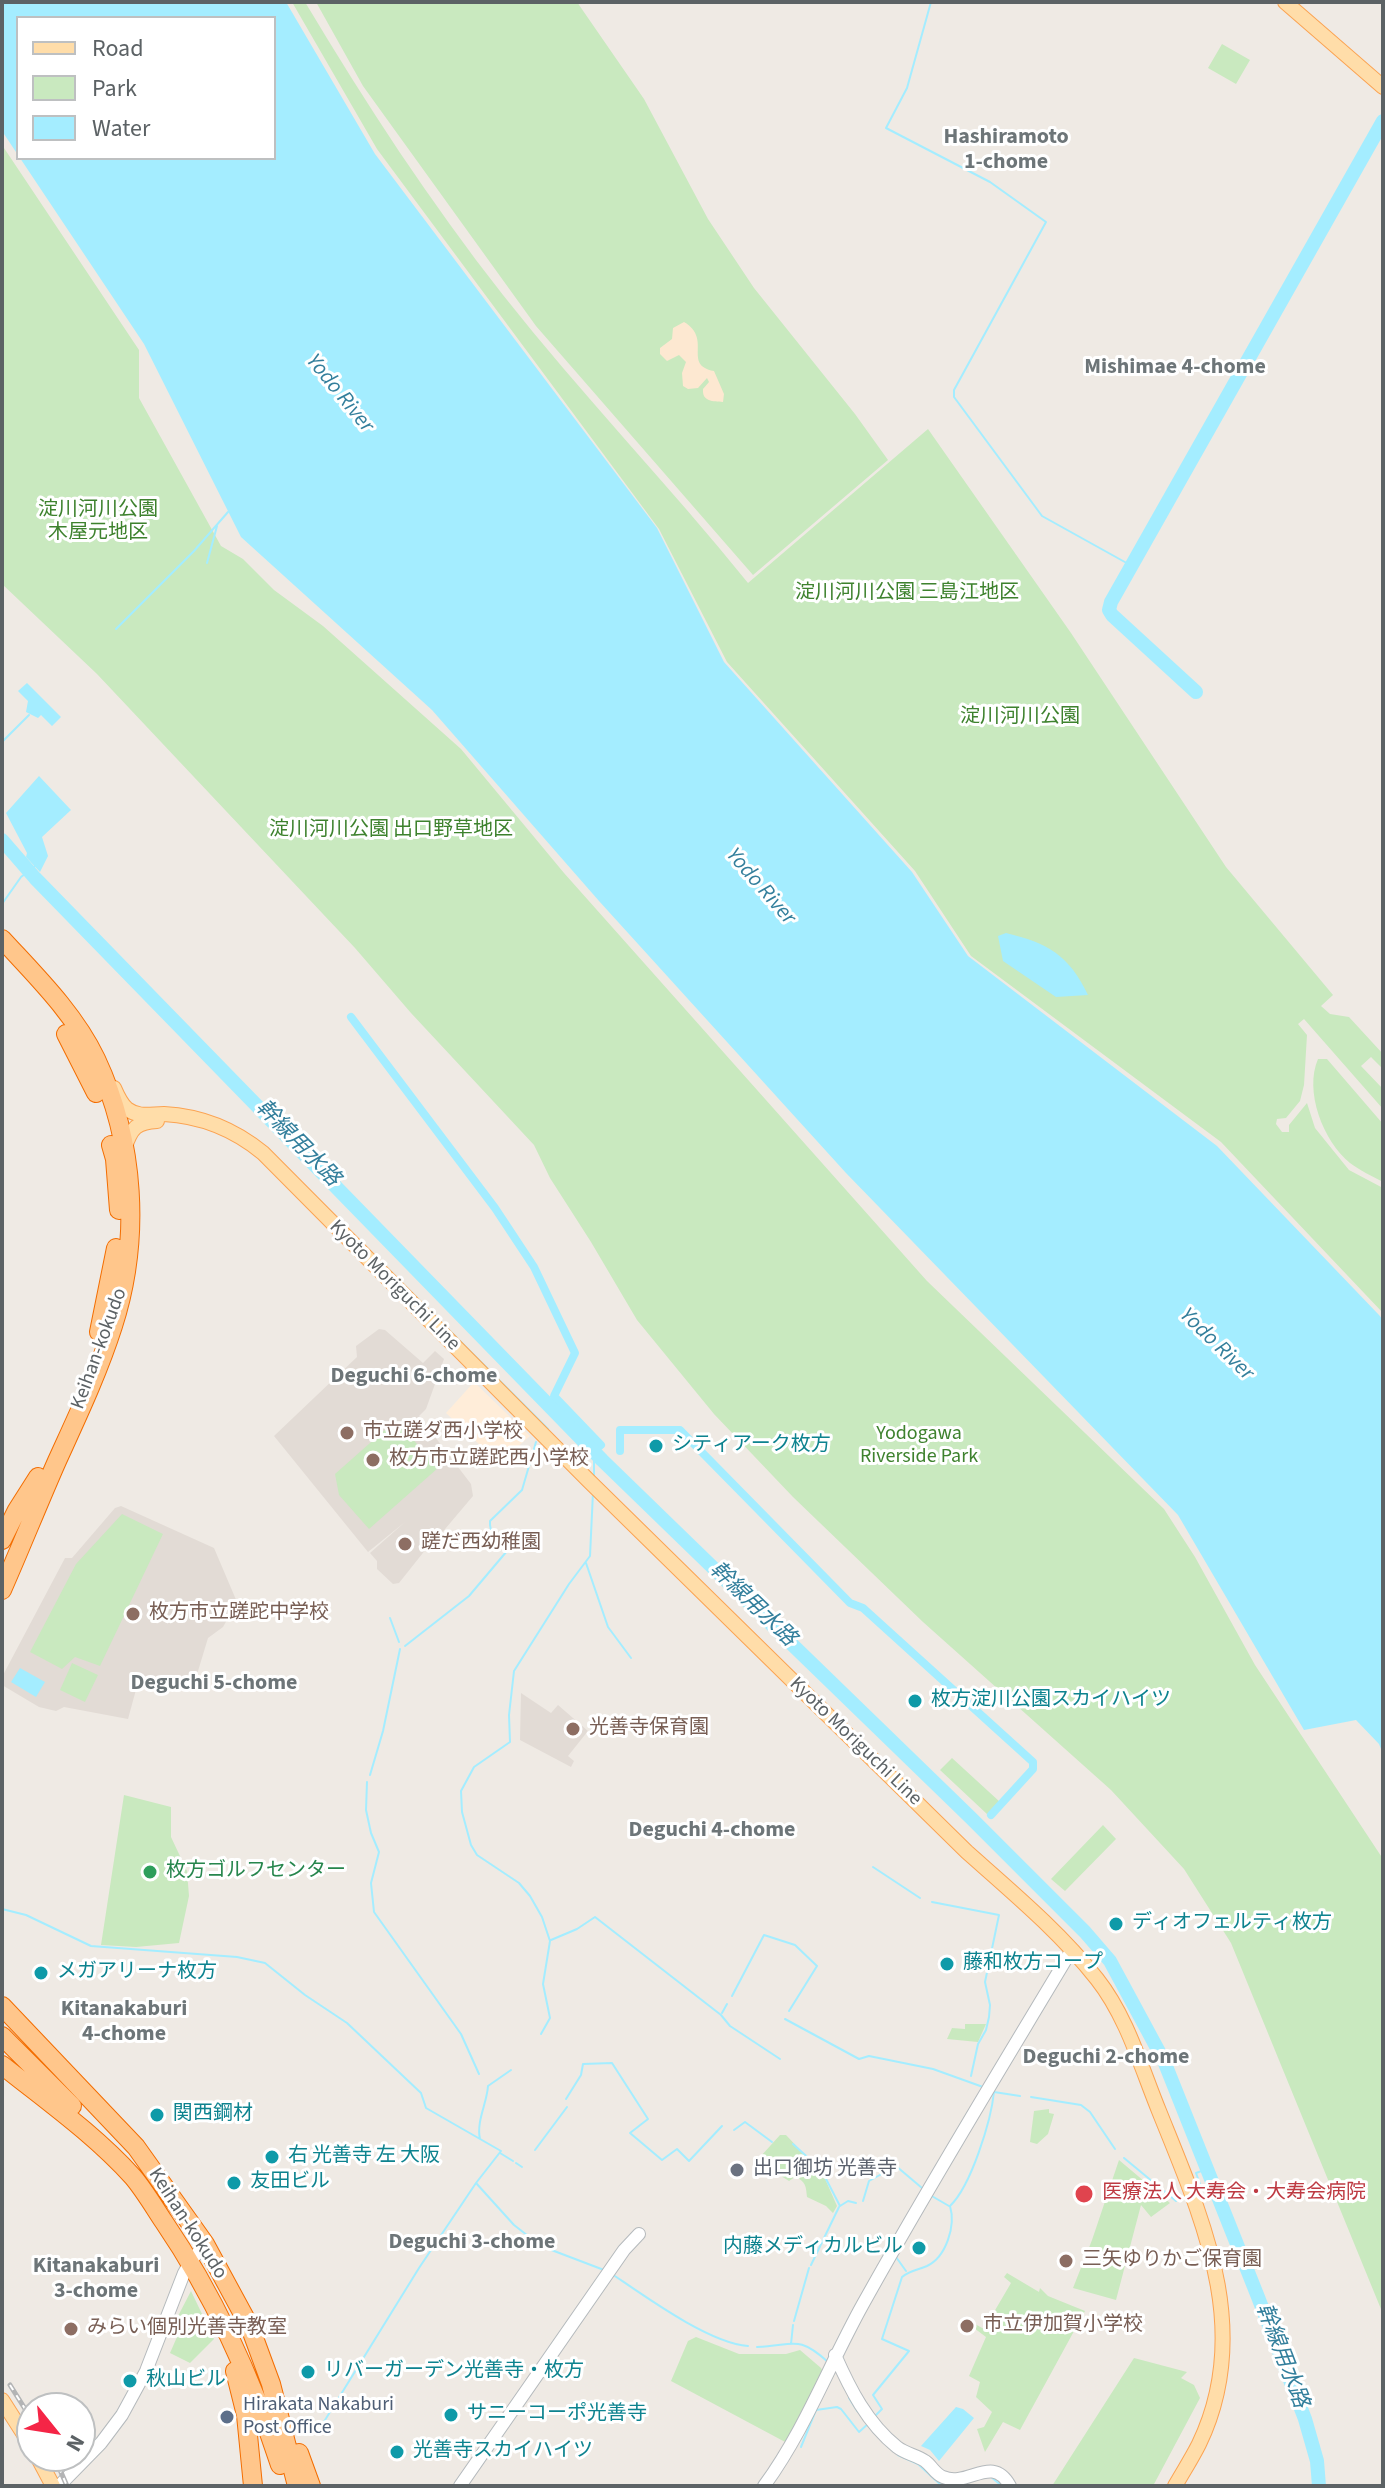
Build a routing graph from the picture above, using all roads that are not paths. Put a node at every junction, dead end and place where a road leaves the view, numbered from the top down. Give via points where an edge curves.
1 (1285, 2) edge
2 (1383, 87) edge
3 (2, 939) edge
4 (2, 957) edge
5 (95, 1058) junction
6 (177, 1117) junction
7 (124, 1147) junction
8 (38, 1477) junction
9 (2, 1540) edge
10 (2, 1559) edge
11 (2, 1590) edge
12 (1071, 1951) junction
13 (4, 2009) edge
14 (2, 2036) edge
15 (2, 2065) edge
16 (2, 2077) edge
17 (133, 2178) junction
18 (639, 2234) dead end
19 (205, 2244) junction
20 (190, 2262) junction
21 (220, 2317) junction
22 (832, 2362) junction
23 (271, 2384) junction
24 (2, 2400) edge
25 (16, 2422) edge
26 (59, 2486) edge
27 (253, 2486) edge
28 (286, 2486) edge
29 (297, 2486) edge
30 (311, 2486) edge
31 (460, 2486) edge
32 (764, 2486) edge
33 (1010, 2486) edge
34 (1175, 2486) edge

1 - 2 main road
3 - 5 highway, Keihan-kokudo via 57,999
4 - 8 highway, Keihan-kokudo via 55,1017 88,1073 115,1159 119,1215 101,1327
5 - 6 main road, Kyoto Moriguchi Line via 125,1108 143,1116
5 - 7 highway, Keihan-kokudo
6 - 7 main road, Kyoto Moriguchi Line via 143,1122 131,1130
6 - 12 main road, Kyoto Moriguchi Line via 228,1130 263,1153 589,1481
7 - 11 highway, Keihan-kokudo via 131,1221 125,1281 113,1326
8 - 9 highway
8 - 10 highway, Keihan-kokudo
12 - 22 street
12 - 34 main road, Kyoto Moriguchi Line via 1098,1980 1127,2031 1190,2186 1220,2285 1223,2329 1214,2402 1200,2442
13 - 19 highway, Keihan-kokudo via 136,2147
14 - 17 highway via 118,2151
15 - 17 highway, Keihan-kokudo via 72,2119
16 - 17 highway
17 - 20 highway, Keihan-kokudo
18 - 31 street
19 - 20 street
19 - 23 highway, Keihan-kokudo via 250,2327
20 - 21 highway, Keihan-kokudo
20 - 26 street via 146,2371 116,2426
21 - 27 highway via 246,2415
21 - 28 highway, Keihan-kokudo via 262,2409
22 - 32 street via 798,2437
22 - 33 street via 868,2417 900,2449 946,2479 995,2471
23 - 29 highway, Keihan-kokudo
23 - 30 highway via 285,2408
24 - 25 main road

